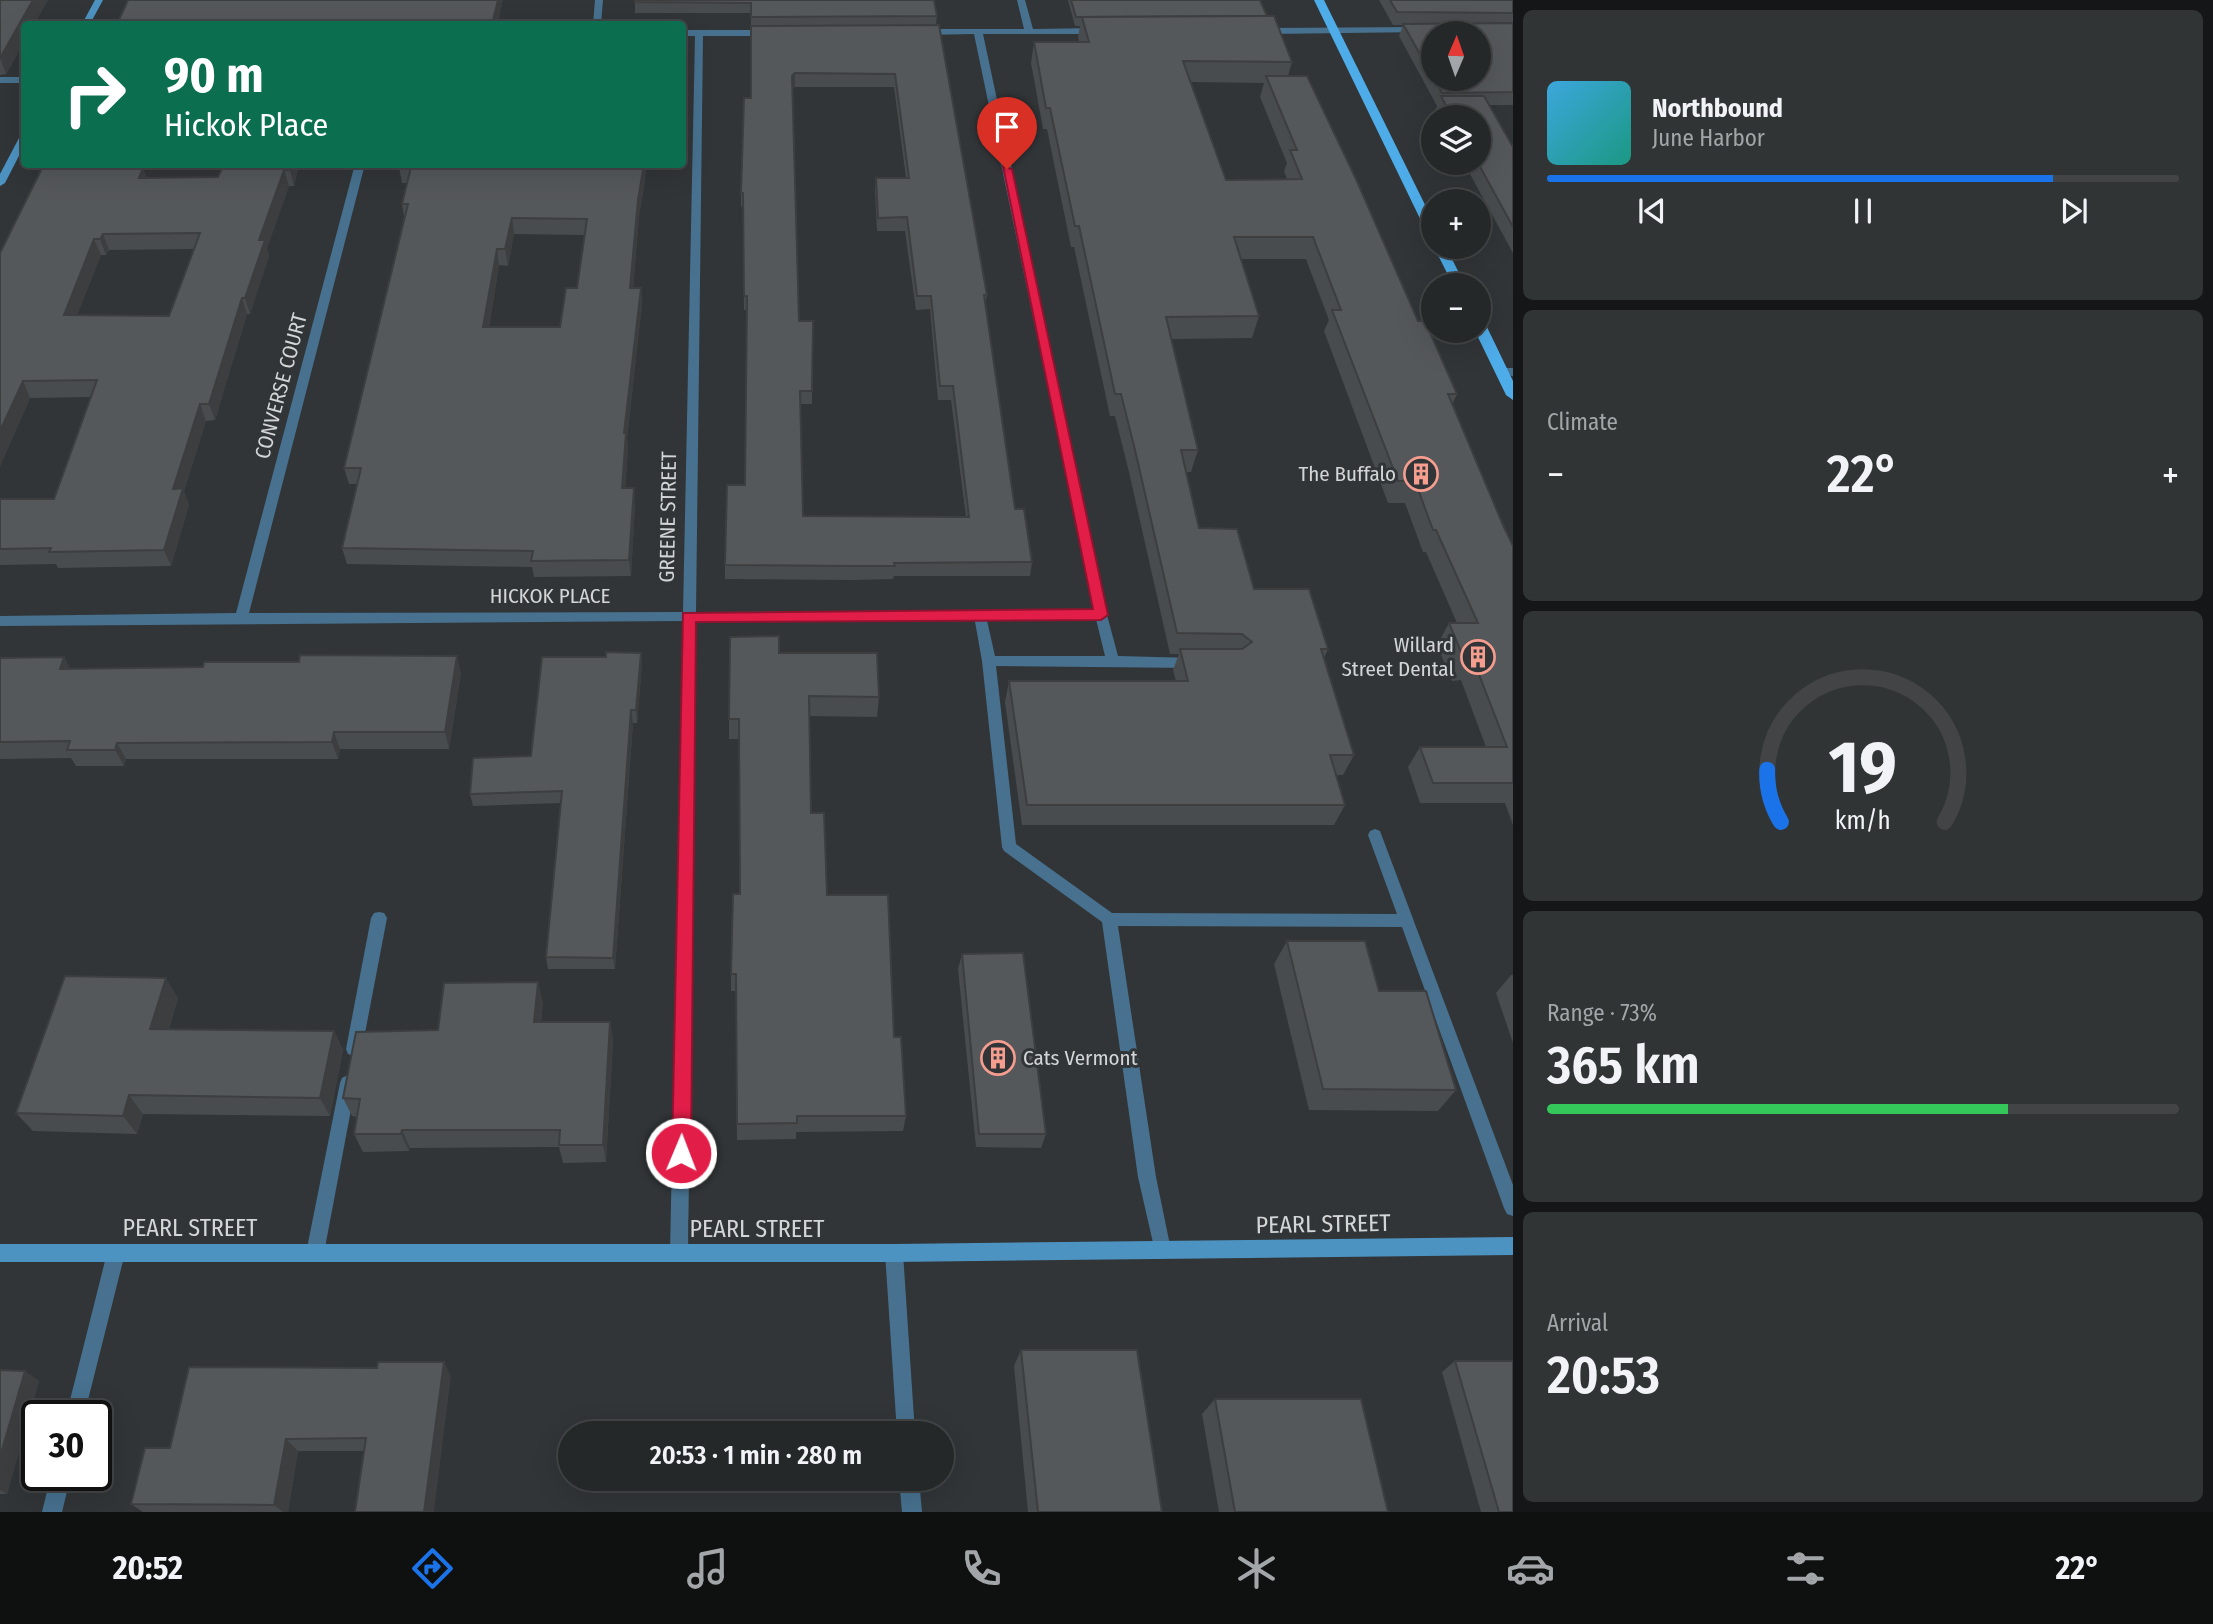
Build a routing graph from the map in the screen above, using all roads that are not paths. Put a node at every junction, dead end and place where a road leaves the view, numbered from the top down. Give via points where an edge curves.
1 (99, 0) edge
2 (599, 0) edge
3 (1021, 0) edge
4 (1319, 0) edge
5 (88, 21) edge
6 (597, 21) edge
7 (1333, 30) junction
8 (1421, 30) edge
9 (1247, 31) edge
10 (908, 32) edge
11 (978, 32) junction
12 (1029, 32) junction
13 (1111, 32) edge
14 (686, 33) edge
15 (699, 33) junction
16 (783, 33) edge
17 (0, 79) edge
18 (21, 79) edge
19 (21, 144) edge
20 (358, 168) edge
21 (0, 183) edge
22 (1421, 209) edge
23 (1490, 343) edge
24 (1507, 372) edge
25 (1513, 395) edge
26 (1101, 615) junction
27 (980, 616) junction
28 (688, 617) junction
29 (241, 618) junction
30 (0, 621) edge
31 (989, 661) junction
32 (1113, 661) junction
33 (1207, 663) edge
34 (1375, 835) dead end
35 (379, 918) dead end
36 (1109, 919) junction
37 (1407, 921) junction
38 (1513, 1208) edge
39 (1513, 1246) edge
40 (1162, 1250) junction
41 (0, 1253) edge
42 (116, 1253) junction
43 (315, 1253) junction
44 (679, 1253) junction
45 (894, 1253) junction
46 (79, 1400) edge
47 (905, 1421) edge
48 (57, 1491) edge
49 (910, 1491) edge
50 (52, 1512) edge
51 (912, 1512) edge

1 - 5 main road
2 - 6 street
3 - 12 street
4 - 7 main road
7 - 8 street
7 - 9 street
7 - 22 main road
10 - 11 street
11 - 12 street
11 - 26 street
12 - 13 street
14 - 15 street
15 - 16 street
15 - 28 street, GREENE STREET
17 - 18 street
19 - 21 main road
20 - 29 street, CONVERSE COURT
23 - 24 main road
24 - 25 main road
26 - 27 street, HICKOK PLACE
26 - 32 street
27 - 28 street, HICKOK PLACE
27 - 31 street
28 - 29 street, HICKOK PLACE
28 - 44 street, GREENE STREET
29 - 30 street, HICKOK PLACE
31 - 32 street
31 - 36 street via 1009,847
32 - 33 street
34 - 37 street
35 - 43 street
36 - 37 street
36 - 40 street
37 - 38 street
39 - 40 main road, PEARL STREET
40 - 45 main road, PEARL STREET
41 - 42 main road, PEARL STREET
42 - 43 main road, PEARL STREET
42 - 46 street
43 - 44 main road, PEARL STREET
44 - 45 main road, PEARL STREET
45 - 47 street
48 - 50 street
49 - 51 street

